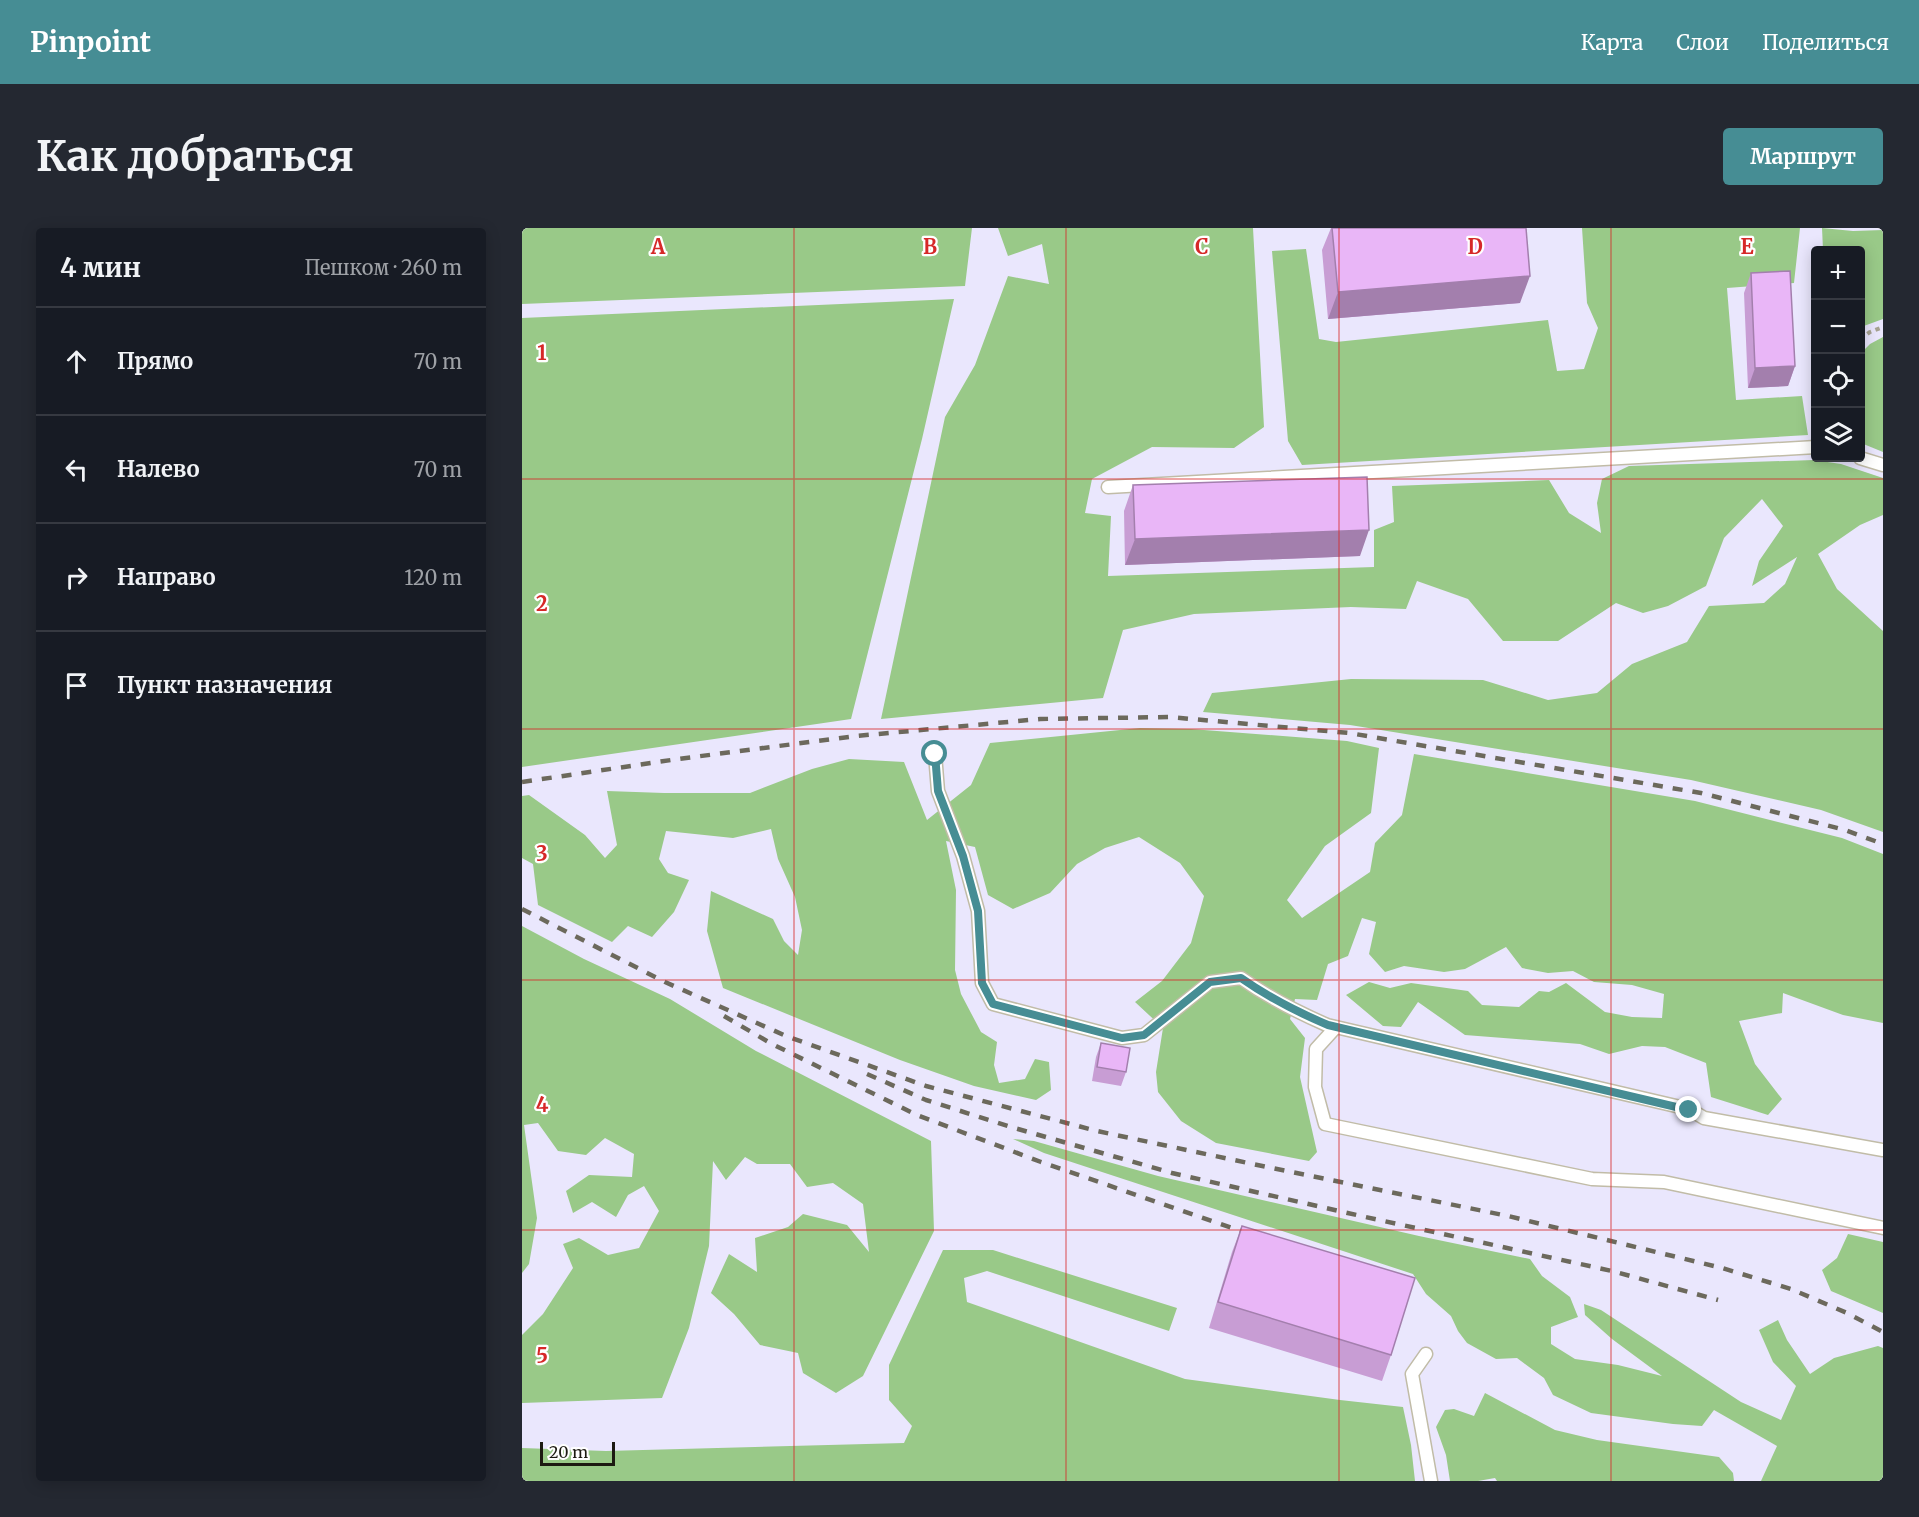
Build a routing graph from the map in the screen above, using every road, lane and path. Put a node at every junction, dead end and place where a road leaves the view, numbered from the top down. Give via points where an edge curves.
1 (1883, 327) edge
2 (1865, 336) edge
3 (1811, 447) edge
4 (1865, 460) edge
5 (1883, 465) edge
6 (1108, 487) dead end
7 (935, 754) dead end
8 (1336, 1027) junction
9 (1883, 1150) edge
10 (1883, 1228) edge
11 (1426, 1354) dead end
12 (1431, 1481) edge

1 - 2 path
3 - 6 lane
4 - 5 lane
7 - 8 lane via 938,791 963,856 978,911 982,983 993,1004 1122,1038 1144,1035 1210,982 1241,978 1297,1012
8 - 9 lane via 1689,1110 1704,1118
8 - 10 lane via 1317,1049 1315,1087 1324,1124 1592,1179 1664,1182
11 - 12 lane via 1412,1374

